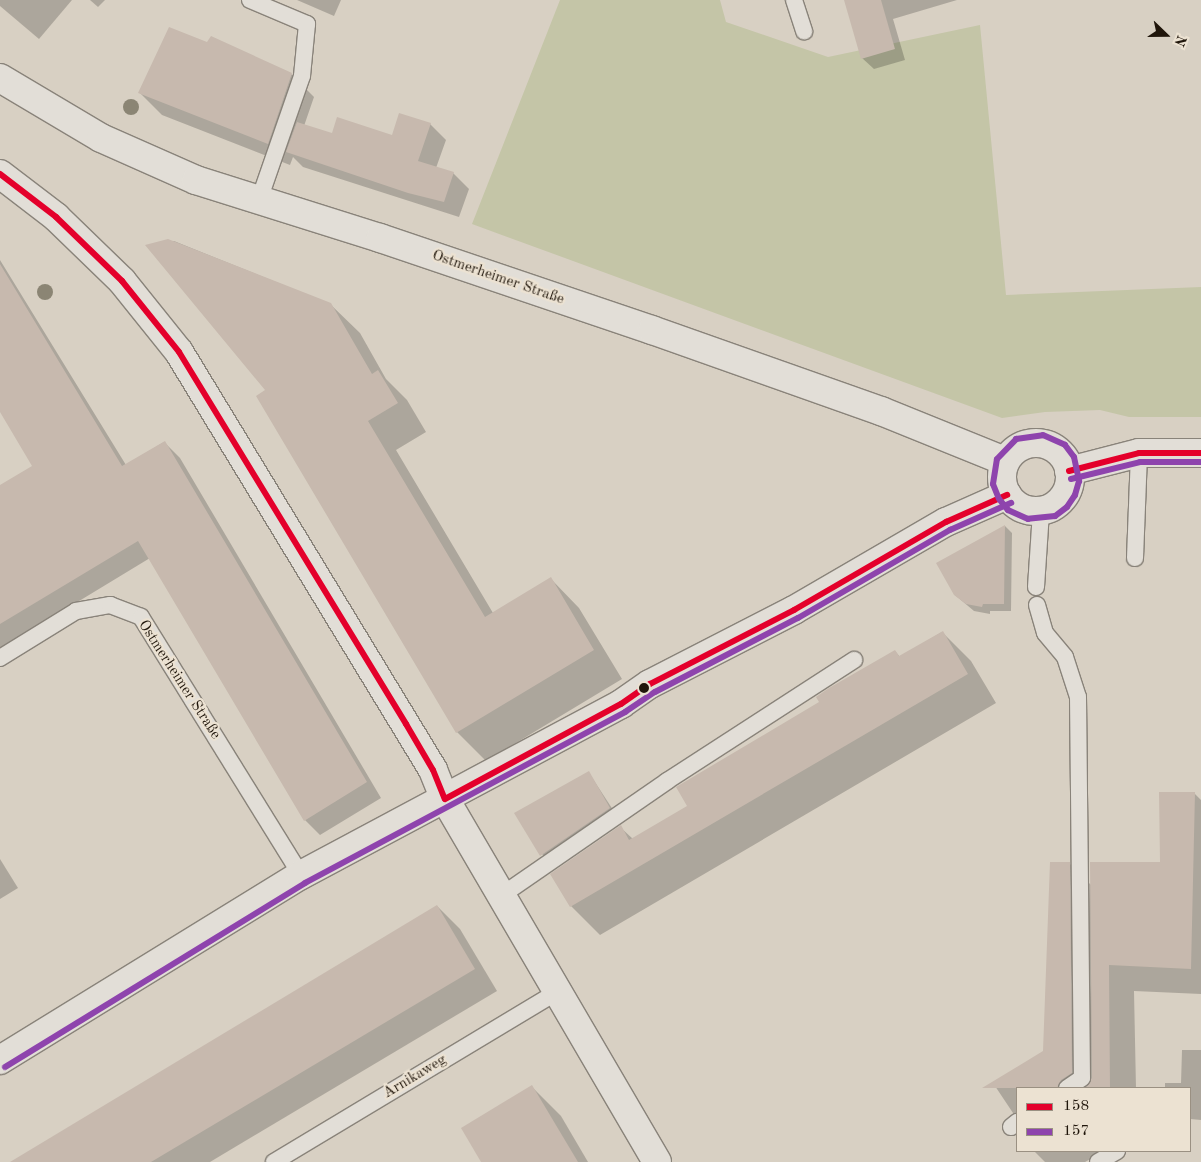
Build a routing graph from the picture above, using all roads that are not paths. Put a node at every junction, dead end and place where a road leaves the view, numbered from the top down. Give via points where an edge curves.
1 (250, 0) edge
2 (794, 0) edge
3 (804, 31) dead end
4 (0, 78) edge
5 (0, 174) edge
6 (260, 200) junction
7 (1139, 453) junction
8 (1201, 453) edge
9 (1005, 461) junction
10 (1070, 471) junction
11 (1006, 495) junction
12 (1041, 511) junction
13 (1135, 558) dead end
14 (1036, 587) dead end
15 (1037, 605) dead end
16 (0, 658) edge
17 (854, 660) dead end
18 (445, 799) junction
19 (301, 875) junction
20 (502, 895) junction
21 (557, 992) junction
22 (0, 1060) edge
23 (1068, 1087) edge
24 (1115, 1152) edge
25 (274, 1162) edge
26 (657, 1162) edge
27 (1098, 1162) edge

1 - 6 lane via 307,24 302,76
2 - 3 lane
4 - 6 street, Ostmerheimer Straße via 101,138 196,180
5 - 18 street via 56,217 122,281 179,352 406,724 433,770
6 - 9 street, Ostmerheimer Straße via 662,333 880,411
7 - 8 street
7 - 10 street
7 - 13 lane
9 - 10 street via 1020,447 1041,443 1060,452
9 - 11 street via 1002,484
10 - 12 street via 1064,497 1052,508
11 - 12 street via 1021,508
11 - 18 street via 946,522 794,610 650,684 621,704
12 - 14 lane
15 - 23 lane via 1045,633 1065,657 1078,697 1082,1078
16 - 19 lane, Ostmerheimer Straße via 76,612 110,605 141,617
17 - 20 lane
18 - 19 street
18 - 20 street
19 - 22 street
20 - 21 street
21 - 25 lane, Arnikaweg
21 - 26 street
24 - 27 lane

